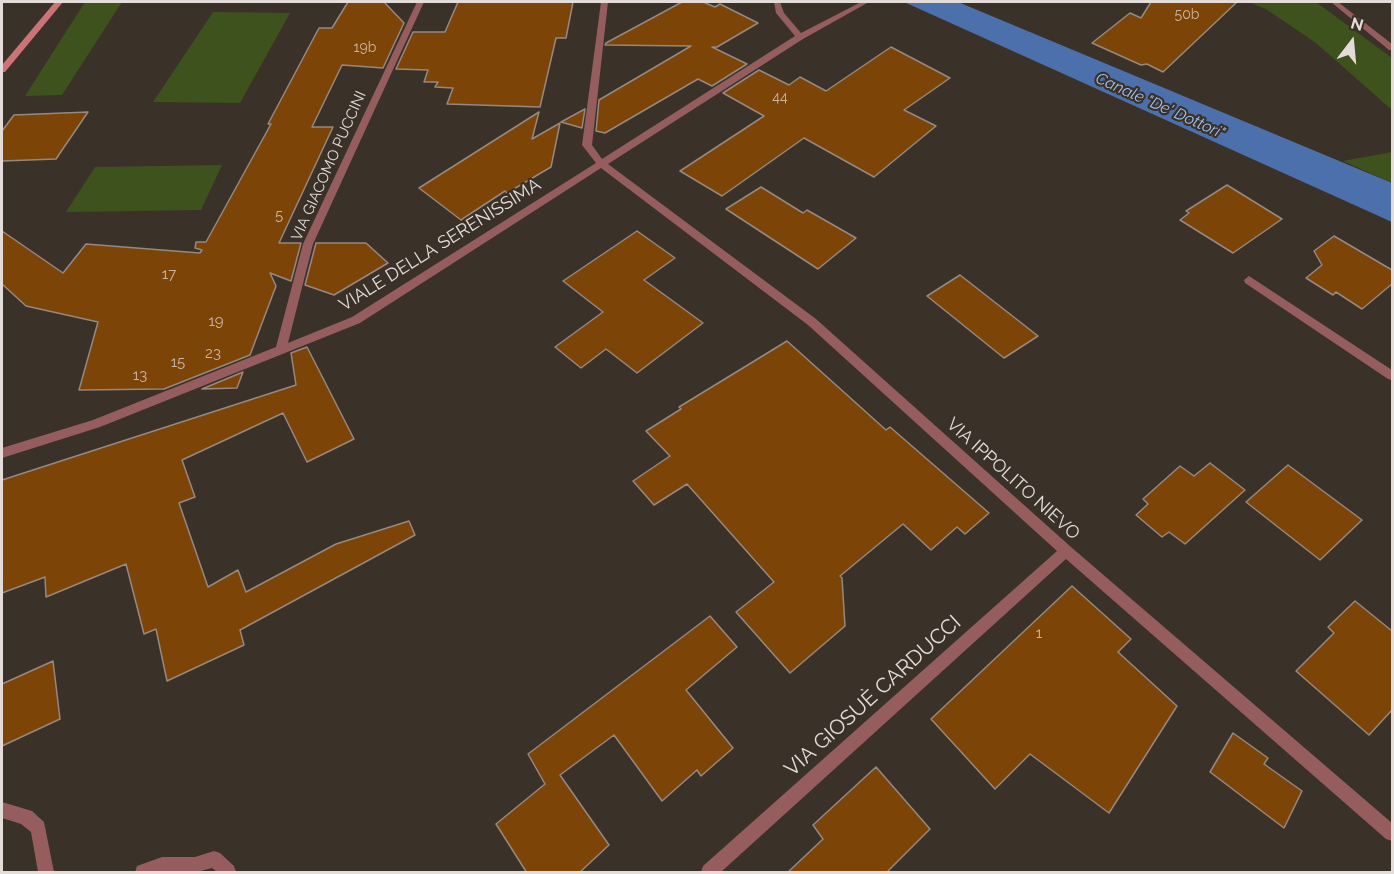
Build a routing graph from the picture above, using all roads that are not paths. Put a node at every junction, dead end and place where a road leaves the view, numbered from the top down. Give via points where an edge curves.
1 (58, 2) edge
2 (420, 2) edge
3 (604, 2) edge
4 (777, 2) edge
5 (866, 2) edge
6 (1334, 2) edge
7 (800, 37) junction
8 (1392, 48) edge
9 (2, 70) edge
10 (601, 164) junction
11 (1249, 280) dead end
12 (281, 349) junction
13 (1392, 376) edge
14 (2, 453) edge
15 (1065, 551) junction
16 (2, 810) edge
17 (1392, 833) edge
18 (46, 873) edge
19 (143, 873) edge
20 (228, 873) edge
21 (709, 873) edge

1 - 9 main road
2 - 12 street, VIA GIACOMO PUCCINI via 308,244
3 - 10 street via 587,145
4 - 7 street via 780,13
5 - 7 street, VIALE DELLA SERENISSIMA
6 - 8 street
7 - 10 street, VIALE DELLA SERENISSIMA
10 - 12 street, VIALE DELLA SERENISSIMA via 356,320
10 - 15 street, VIA IPPOLITO NIEVO via 812,322
11 - 13 street
12 - 14 street, VIALE DELLA SERENISSIMA via 96,424
15 - 17 street, VIA IPPOLITO NIEVO
15 - 21 street, VIA GIOSUÈ CARDUCCI
16 - 18 street via 26,817 38,828
19 - 20 street via 162,865 195,866 214,860

